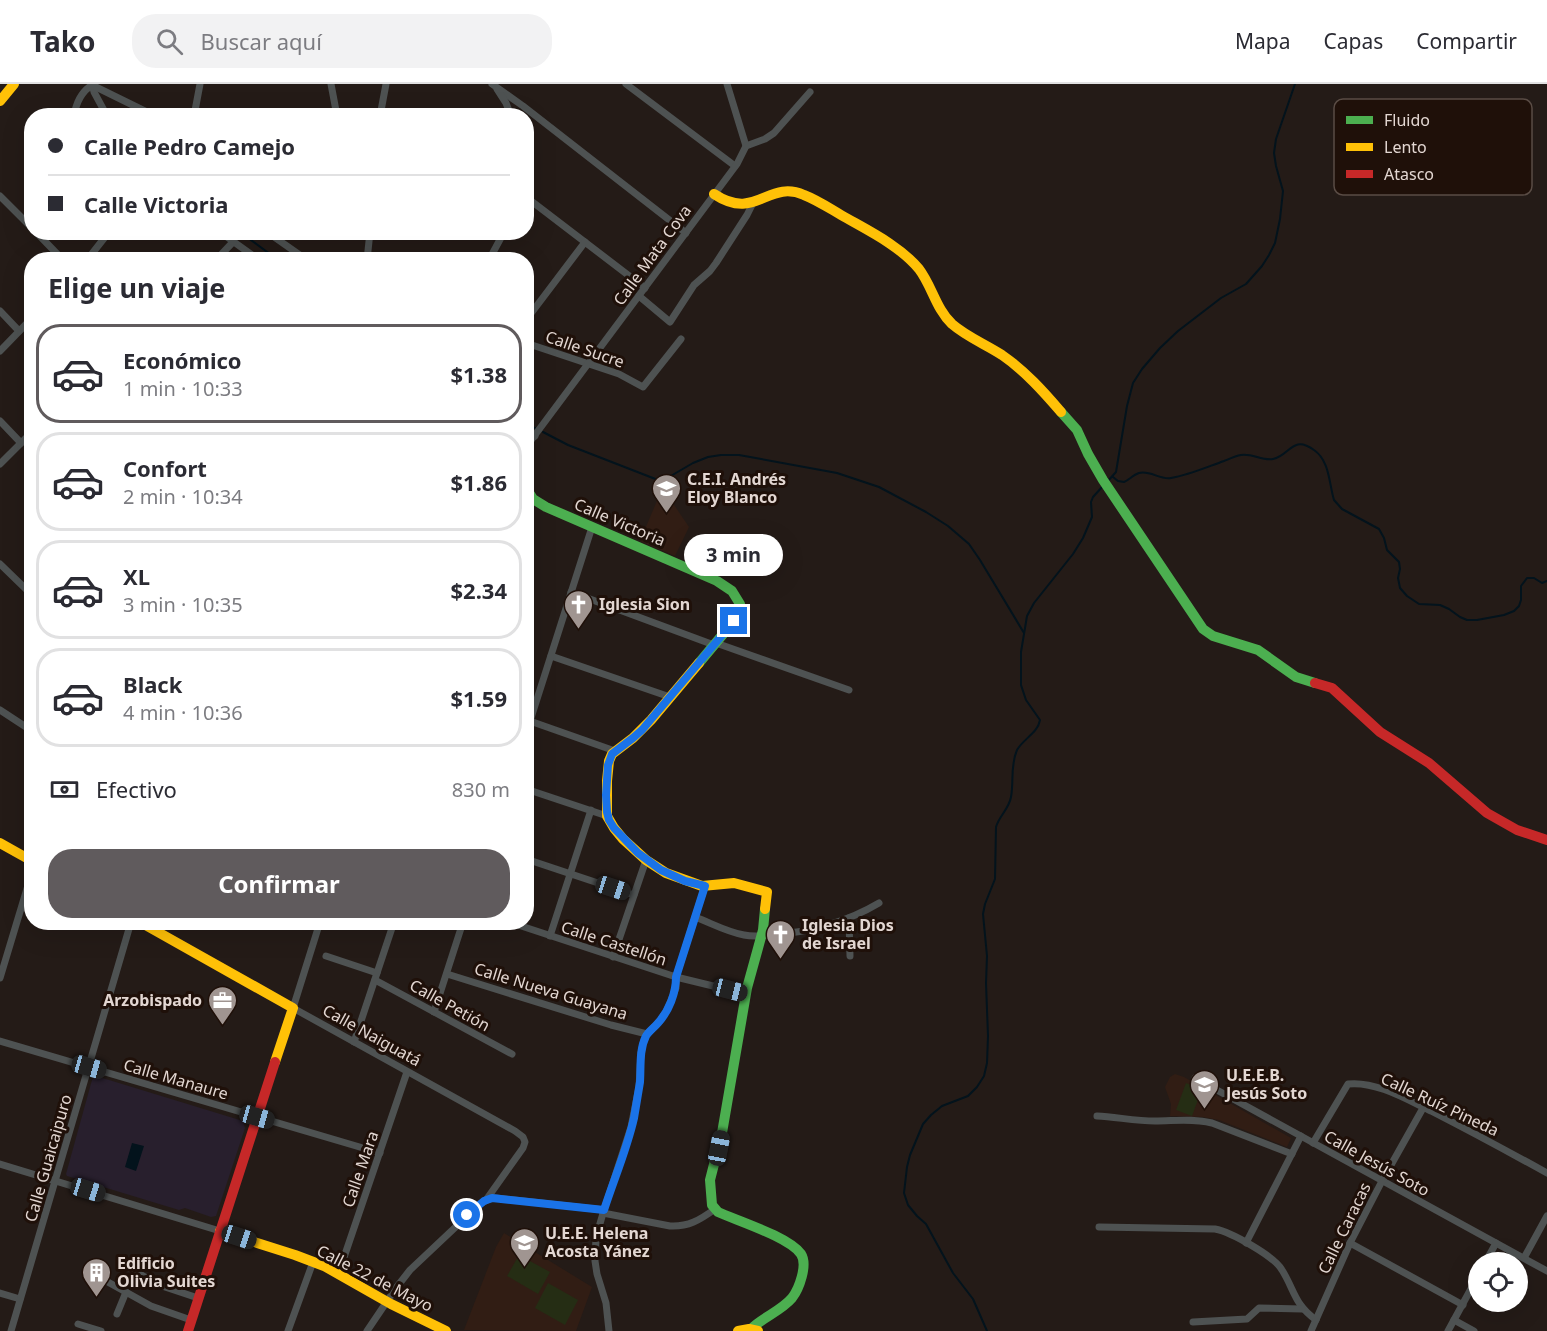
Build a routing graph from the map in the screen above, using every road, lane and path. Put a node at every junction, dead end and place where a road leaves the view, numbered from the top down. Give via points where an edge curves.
1 (14, 84) edge
2 (200, 84) edge
3 (331, 84) edge
4 (386, 84) edge
5 (626, 84) edge
6 (727, 84) edge
7 (92, 85) edge
8 (494, 85) edge
9 (810, 92) dead end
10 (0, 101) edge
11 (76, 108) edge
12 (103, 108) edge
13 (139, 108) edge
14 (196, 108) edge
15 (336, 108) edge
16 (382, 108) edge
17 (508, 108) edge
18 (524, 108) edge
19 (534, 116) edge
20 (746, 146) junction
21 (735, 166) junction
22 (714, 194) junction
23 (0, 196) edge
24 (754, 201) junction
25 (534, 203) edge
26 (24, 220) edge
27 (686, 233) junction
28 (44, 240) edge
29 (103, 240) edge
30 (230, 240) edge
31 (278, 240) edge
32 (233, 242) junction
33 (585, 242) junction
34 (55, 252) edge
35 (94, 252) edge
36 (224, 252) edge
37 (247, 252) edge
38 (296, 252) edge
39 (645, 288) junction
40 (639, 296) junction
41 (534, 309) edge
42 (0, 311) edge
43 (24, 327) edge
44 (20, 331) junction
45 (681, 339) dead end
46 (534, 346) edge
47 (0, 351) edge
48 (589, 364) junction
49 (0, 421) edge
50 (535, 436) edge
51 (24, 439) edge
52 (21, 442) junction
53 (0, 464) edge
54 (534, 498) edge
55 (592, 527) junction
56 (0, 564) edge
57 (24, 587) edge
58 (571, 592) junction
59 (715, 644) junction
60 (551, 656) junction
61 (849, 690) dead end
62 (670, 697) junction
63 (534, 704) edge
64 (0, 710) edge
65 (534, 723) edge
66 (24, 726) edge
67 (615, 751) junction
68 (534, 792) edge
69 (591, 810) junction
70 (607, 816) junction
71 (1547, 840) edge
72 (0, 843) edge
73 (24, 856) edge
74 (646, 860) junction
75 (534, 862) edge
76 (570, 874) junction
77 (705, 886) junction
78 (634, 895) junction
79 (24, 898) edge
80 (879, 903) dead end
81 (695, 917) junction
82 (849, 918) junction
83 (129, 930) edge
84 (154, 930) edge
85 (317, 930) edge
86 (391, 930) edge
87 (461, 930) edge
88 (532, 930) edge
89 (550, 936) junction
90 (761, 936) junction
91 (326, 956) dead end
92 (850, 956) dead end
93 (613, 957) junction
94 (447, 974) junction
95 (376, 976) junction
96 (676, 977) junction
97 (0, 978) edge
98 (746, 994) junction
99 (293, 1008) junction
100 (434, 1012) junction
101 (647, 1034) junction
102 (0, 1041) edge
103 (354, 1042) junction
104 (512, 1054) dead end
105 (89, 1067) junction
106 (407, 1072) junction
107 (1195, 1078) dead end
108 (1423, 1108) junction
109 (1097, 1116) dead end
110 (257, 1117) junction
111 (1301, 1136) junction
112 (1313, 1143) junction
113 (380, 1153) junction
114 (1292, 1154) junction
115 (0, 1164) edge
116 (1547, 1173) edge
117 (56, 1180) junction
118 (1382, 1181) junction
119 (486, 1200) junction
120 (715, 1209) junction
121 (603, 1211) junction
122 (1547, 1216) edge
123 (1099, 1227) dead end
124 (220, 1231) junction
125 (1246, 1243) junction
126 (1350, 1243) junction
127 (1496, 1243) junction
128 (1491, 1252) edge
129 (1513, 1252) edge
130 (1527, 1252) edge
131 (1528, 1260) edge
132 (313, 1262) junction
133 (122, 1264) dead end
134 (1547, 1270) edge
135 (88, 1271) dead end
136 (338, 1275) junction
137 (126, 1292) junction
138 (0, 1293) edge
139 (1468, 1295) edge
140 (198, 1298) junction
141 (20, 1299) junction
142 (386, 1302) junction
143 (1463, 1305) junction
144 (1302, 1309) junction
145 (117, 1314) dead end
146 (191, 1320) junction
147 (1316, 1320) junction
148 (1454, 1320) junction
149 (1192, 1322) dead end
150 (78, 1324) dead end
151 (755, 1330) edge
152 (11, 1331) edge
153 (101, 1331) edge
154 (188, 1331) edge
155 (288, 1331) edge
156 (367, 1331) edge
157 (446, 1331) edge
158 (609, 1331) edge
159 (738, 1331) edge
160 (1311, 1331) edge
161 (1448, 1331) edge
162 (1474, 1331) edge

1 - 10 street
2 - 14 street
3 - 15 street
4 - 16 street
5 - 21 street
6 - 20 street
7 - 11 street
7 - 12 street
7 - 13 street
8 - 17 street
8 - 18 street
9 - 20 street via 774,133
19 - 27 street
20 - 21 street, Calle Mata Cova
21 - 22 street, Calle Mata Cova
22 - 24 street via 735,204
22 - 27 street, Calle Mata Cova
23 - 26 street
24 - 40 street via 711,271 694,285 670,322
24 - 71 street via 796,191 907,257 948,321 1018,366 1077,430 1103,480 1203,629 1258,650 1296,677 1332,688 1380,732 1429,763 1487,813 1517,830
25 - 33 street
27 - 39 street, Calle Mata Cova
28 - 34 street
29 - 35 street
30 - 32 street
31 - 38 street
32 - 36 street
32 - 37 street
33 - 39 street
33 - 41 street
39 - 40 street, Calle Mata Cova
40 - 48 street, Calle Mata Cova
42 - 44 street
43 - 44 street
44 - 47 street
45 - 48 street, Calle Sucre via 643,387
46 - 48 street, Calle Sucre
48 - 50 street, Calle Mata Cova
49 - 52 street
51 - 52 street
52 - 53 street
54 - 55 street, Calle Victoria
55 - 58 street
55 - 59 street, Calle Victoria via 706,575 732,591 740,609
56 - 57 street
58 - 59 street
58 - 60 street
59 - 61 street
59 - 62 street, Calle Victoria
60 - 62 street
60 - 63 street
62 - 67 street, Calle Victoria via 633,738
64 - 66 street
65 - 67 street
67 - 70 street via 608,765
68 - 69 street
69 - 70 street
69 - 76 street
70 - 74 street via 623,839
72 - 73 street
74 - 77 street via 666,873
74 - 78 street
75 - 76 street
76 - 78 street
76 - 89 street
77 - 81 street
77 - 90 street via 734,883 767,892
78 - 93 street
79 - 97 street
80 - 82 street
81 - 90 street via 744,935
81 - 96 street
82 - 90 street
82 - 92 street
83 - 105 street, Calle Guaicaipuro
84 - 99 street, Calle Naiguatá
85 - 99 street
86 - 95 street
87 - 94 street
88 - 89 street, Calle Castellón
89 - 93 street, Calle Castellón
90 - 98 street
91 - 95 street, Calle Petión
93 - 96 street, Calle Castellón
94 - 100 street
94 - 101 street, Calle Nueva Guayana
95 - 100 street, Calle Petión
95 - 103 street
96 - 98 street, Calle Castellón
96 - 101 street via 667,1010
98 - 120 street via 710,1180
99 - 103 street, Calle Naiguatá
99 - 110 street
100 - 104 street, Calle Petión
101 - 121 street via 631,1127
102 - 105 street, Calle Manaure
103 - 106 street, Calle Naiguatá
105 - 110 street, Calle Manaure
105 - 117 street, Calle Guaicaipuro
106 - 113 street, Calle Mara
106 - 119 street, Calle Naiguatá via 523,1137 523,1148
107 - 111 street, Calle Jesús Soto
108 - 112 street, Calle Ruíz Pineda via 1368,1085 1348,1084
108 - 116 street, Calle Ruíz Pineda
108 - 118 street, Calle Caracas
109 - 114 street via 1148,1121 1201,1120
110 - 113 street, Calle Manaure
110 - 124 street
111 - 112 street, Calle Jesús Soto
111 - 114 street
112 - 118 street, Calle Jesús Soto
113 - 136 street, Calle Mara
114 - 125 street
115 - 117 street
117 - 124 street
117 - 141 street, Calle Guaicaipuro
118 - 126 street, Calle Caracas
118 - 127 street, Calle Jesús Soto
119 - 121 street
119 - 142 street via 410,1270
120 - 121 street via 696,1222 679,1226
120 - 151 street via 790,1246 802,1257 802,1276 795,1294 786,1305 763,1318
121 - 158 street via 595,1261
122 - 130 street
123 - 125 street via 1215,1229
124 - 132 street, Calle 22 de Mayo
124 - 140 street
125 - 144 street via 1281,1268
126 - 143 street
126 - 147 street, Calle Caracas
127 - 128 street
127 - 129 street, Calle Jesús Soto
131 - 134 street, Calle Jesús Soto
132 - 136 street, Calle 22 de Mayo
132 - 155 street
133 - 140 street via 159,1285
135 - 137 street
136 - 142 street, Calle 22 de Mayo
137 - 145 street
137 - 146 street
138 - 141 street
139 - 143 street
140 - 146 street
141 - 152 street, Calle Guaicaipuro
142 - 156 street
142 - 157 street, Calle 22 de Mayo
143 - 148 street
144 - 147 street
144 - 149 street via 1259,1308 1246,1319
146 - 154 street
147 - 160 street, Calle Caracas
148 - 161 street
148 - 162 street
150 - 153 street
151 - 159 street

